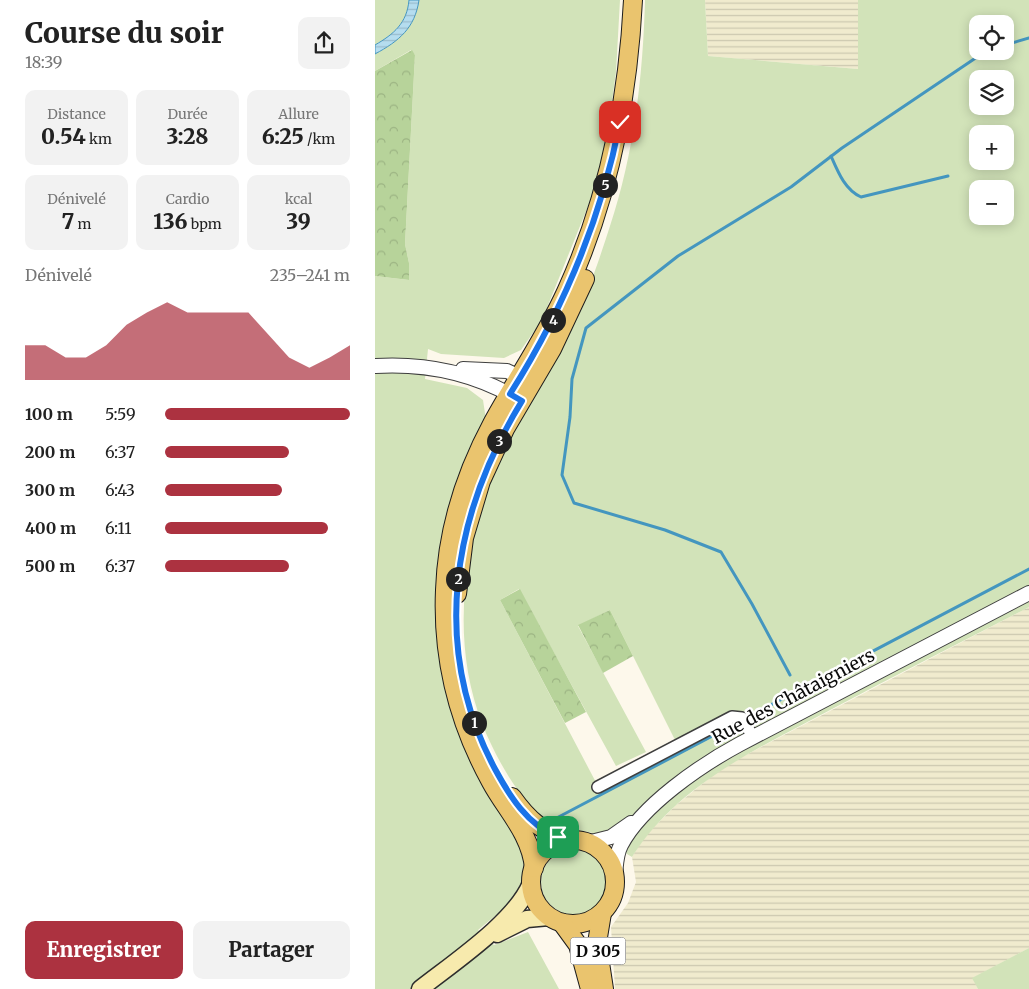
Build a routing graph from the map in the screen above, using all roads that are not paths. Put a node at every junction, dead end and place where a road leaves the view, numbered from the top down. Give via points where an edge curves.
1 (634, 0) edge
2 (375, 366) edge
3 (422, 367) junction
4 (526, 380) junction
5 (516, 397) junction
6 (1029, 593) edge
7 (747, 727) junction
8 (598, 788) dead end
9 (650, 809) junction
10 (580, 842) junction
11 (533, 875) junction
12 (615, 875) junction
13 (602, 914) junction
14 (556, 920) junction
15 (477, 945) junction
16 (420, 989) edge
17 (590, 989) edge
18 (603, 989) edge

1 - 4 main road via 636,53 632,97 611,202 576,300
2 - 3 street
3 - 4 street via 496,369
3 - 5 street via 489,382
4 - 5 main road
5 - 10 main road via 470,514 457,583 459,654 474,723 508,792 538,827 552,835
5 - 11 main road via 477,456 461,495 448,559 445,618 451,673 463,723 491,782 529,843
6 - 7 street, Rue des Châtaigniers
7 - 8 street via 732,717 722,721
7 - 9 street, Rue des Châtaigniers
9 - 10 street via 616,834
9 - 12 street, Rue des Châtaigniers via 621,845
10 - 11 main road via 549,848 541,855
10 - 12 main road via 604,853
11 - 14 main road via 537,904
11 - 15 main road via 519,906
12 - 13 main road via 613,896
13 - 14 main road via 583,923
13 - 18 main road, D 305 via 597,943
14 - 15 main road via 527,919
14 - 17 main road, D 305 via 578,945
15 - 16 main road

